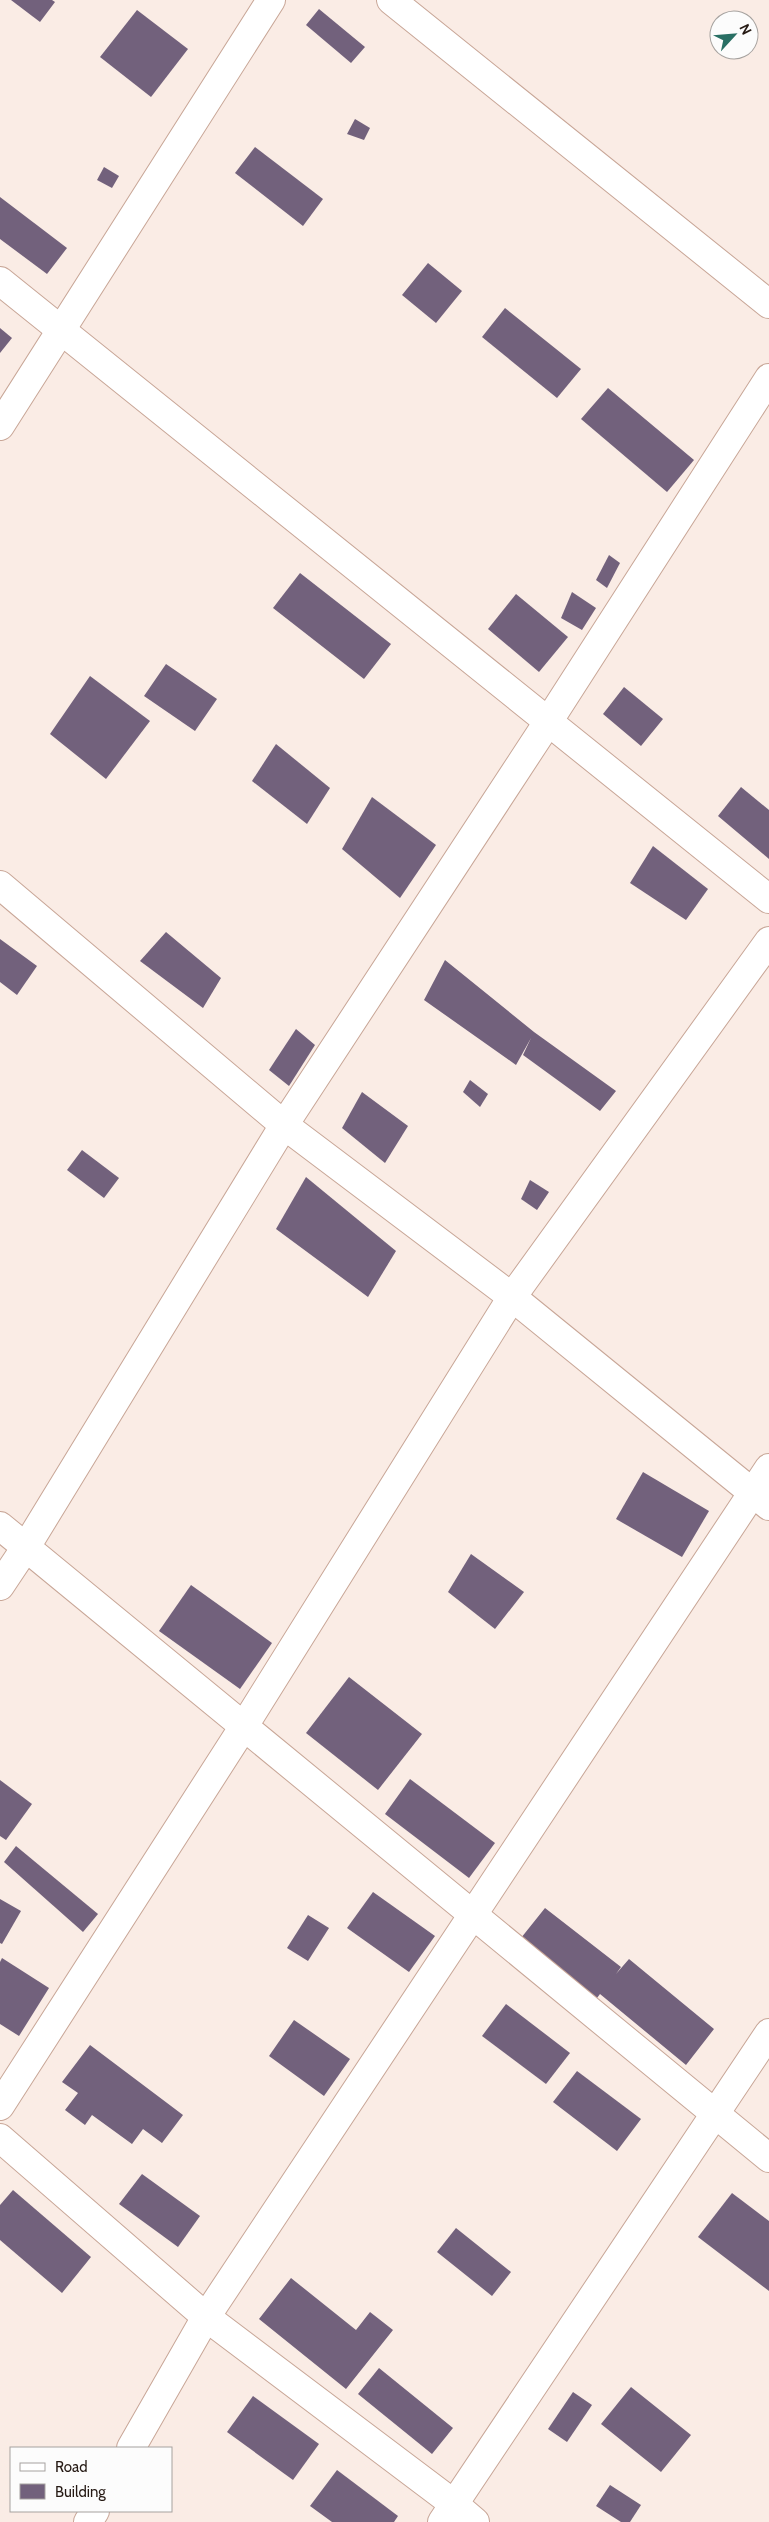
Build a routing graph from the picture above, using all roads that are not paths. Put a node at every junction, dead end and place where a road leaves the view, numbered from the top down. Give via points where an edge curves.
1 (271, 0) edge
2 (391, 0) edge
3 (0, 281) edge
4 (769, 304) edge
5 (60, 329) junction
6 (769, 378) edge
7 (0, 426) edge
8 (548, 722) junction
9 (0, 885) edge
10 (769, 899) edge
11 (769, 941) edge
12 (284, 1125) junction
13 (512, 1297) junction
14 (769, 1468) edge
15 (761, 1499) edge
16 (0, 1526) edge
17 (26, 1547) junction
18 (0, 1586) edge
19 (244, 1726) junction
20 (474, 1914) junction
21 (769, 2032) edge
22 (0, 2106) edge
23 (716, 2113) junction
24 (0, 2138) edge
25 (769, 2158) edge
26 (206, 2317) junction
27 (132, 2447) edge
28 (448, 2513) edge
29 (474, 2522) edge

1 - 5 street
2 - 4 street
3 - 5 street
5 - 7 street
5 - 8 street
6 - 8 street
8 - 10 street
8 - 12 street
9 - 12 street
11 - 13 street
12 - 13 street
12 - 17 street
13 - 15 street
13 - 19 street
14 - 15 street
15 - 20 street
16 - 17 street
17 - 18 street
17 - 19 street
19 - 20 street
19 - 22 street
20 - 23 street
20 - 26 street
21 - 23 street
23 - 25 street
23 - 28 street
24 - 26 street
26 - 27 street
26 - 28 street
28 - 29 street

